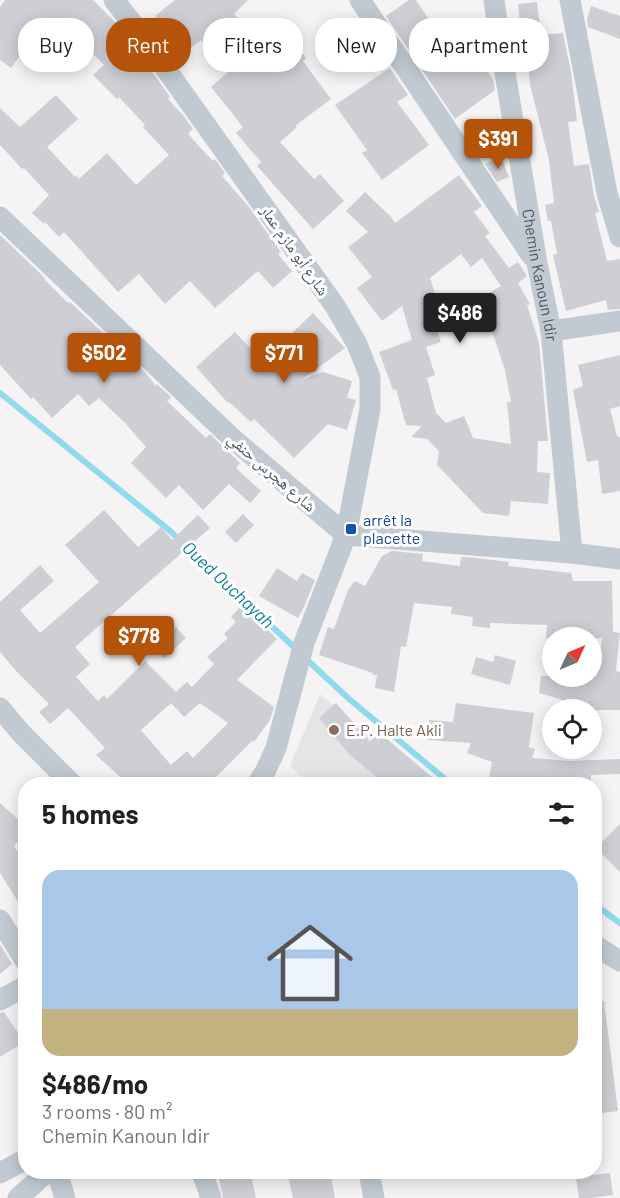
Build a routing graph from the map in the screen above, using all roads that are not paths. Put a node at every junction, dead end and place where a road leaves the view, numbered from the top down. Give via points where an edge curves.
1 (114, 0) edge
2 (360, 0) edge
3 (494, 0) edge
4 (570, 0) edge
5 (0, 217) edge
6 (620, 237) edge
7 (537, 263) junction
8 (620, 321) edge
9 (551, 332) junction
10 (346, 535) junction
11 (572, 553) junction
12 (620, 559) edge
13 (0, 708) edge
14 (65, 777) edge
15 (262, 777) edge
16 (0, 921) edge
17 (18, 949) edge
18 (602, 950) edge
19 (620, 961) edge
20 (18, 990) edge
21 (0, 1000) edge
22 (18, 1163) edge
23 (0, 1173) edge
24 (39, 1179) edge
25 (59, 1179) edge
26 (204, 1179) edge
27 (370, 1179) edge
28 (18, 1198) edge
29 (65, 1198) edge
30 (211, 1198) edge
31 (374, 1198) edge

1 - 10 street, شارع أبو مازم عمار via 328,296 357,344 370,377 370,409
2 - 7 street
3 - 7 street, Chemin Kanoun Idir
4 - 6 street via 607,193
5 - 10 street, شارع هجرس حنفي via 233,439
7 - 9 street, Chemin Kanoun Idir
8 - 9 street
9 - 11 street, Chemin Kanoun Idir
10 - 11 street
10 - 15 street, شارع أبو مازم عمار via 304,643 276,748
11 - 12 street
13 - 14 street
16 - 17 street
18 - 19 street
20 - 21 street
22 - 23 street
24 - 28 street
25 - 29 street
26 - 30 street
27 - 31 street

